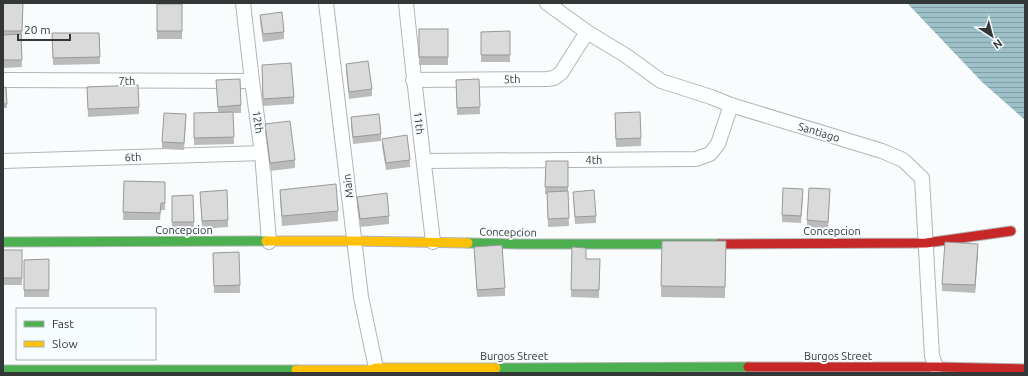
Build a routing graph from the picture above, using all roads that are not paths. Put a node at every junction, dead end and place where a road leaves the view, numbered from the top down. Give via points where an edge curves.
1 (243, 3) edge
2 (326, 3) edge
3 (406, 3) edge
4 (547, 3) edge
5 (587, 32) junction
6 (3, 80) edge
7 (413, 80) junction
8 (252, 81) junction
9 (731, 105) junction
10 (262, 153) junction
11 (3, 160) edge
12 (424, 161) junction
13 (1011, 230) dead end
14 (355, 241) junction
15 (3, 242) edge
16 (269, 242) junction
17 (433, 242) junction
18 (926, 243) junction
19 (936, 367) junction
20 (3, 370) edge
21 (371, 370) edge
22 (1021, 370) edge

1 - 8 street, 12th
2 - 14 street, Main
3 - 7 street, 11th
4 - 5 street, Santiago
5 - 7 street, 5th via 554,78
5 - 9 street, Santiago via 661,81
6 - 8 street, 7th
7 - 12 street, 11th
8 - 10 street, 12th
9 - 12 street, 4th via 718,144 710,154 696,159
9 - 18 street, Santiago via 882,151 903,160 922,178
10 - 11 street, 6th
10 - 16 street, 12th
12 - 17 street, 11th
13 - 18 street, Concepcion
14 - 16 street, Concepcion
14 - 17 street, Concepcion
14 - 21 street, Main
15 - 16 street, Concepcion
17 - 18 street, Concepcion
18 - 19 street, Santiago via 932,356
19 - 21 street, Burgos Street
19 - 22 street, Burgos Street
20 - 21 street, Burgos Street

